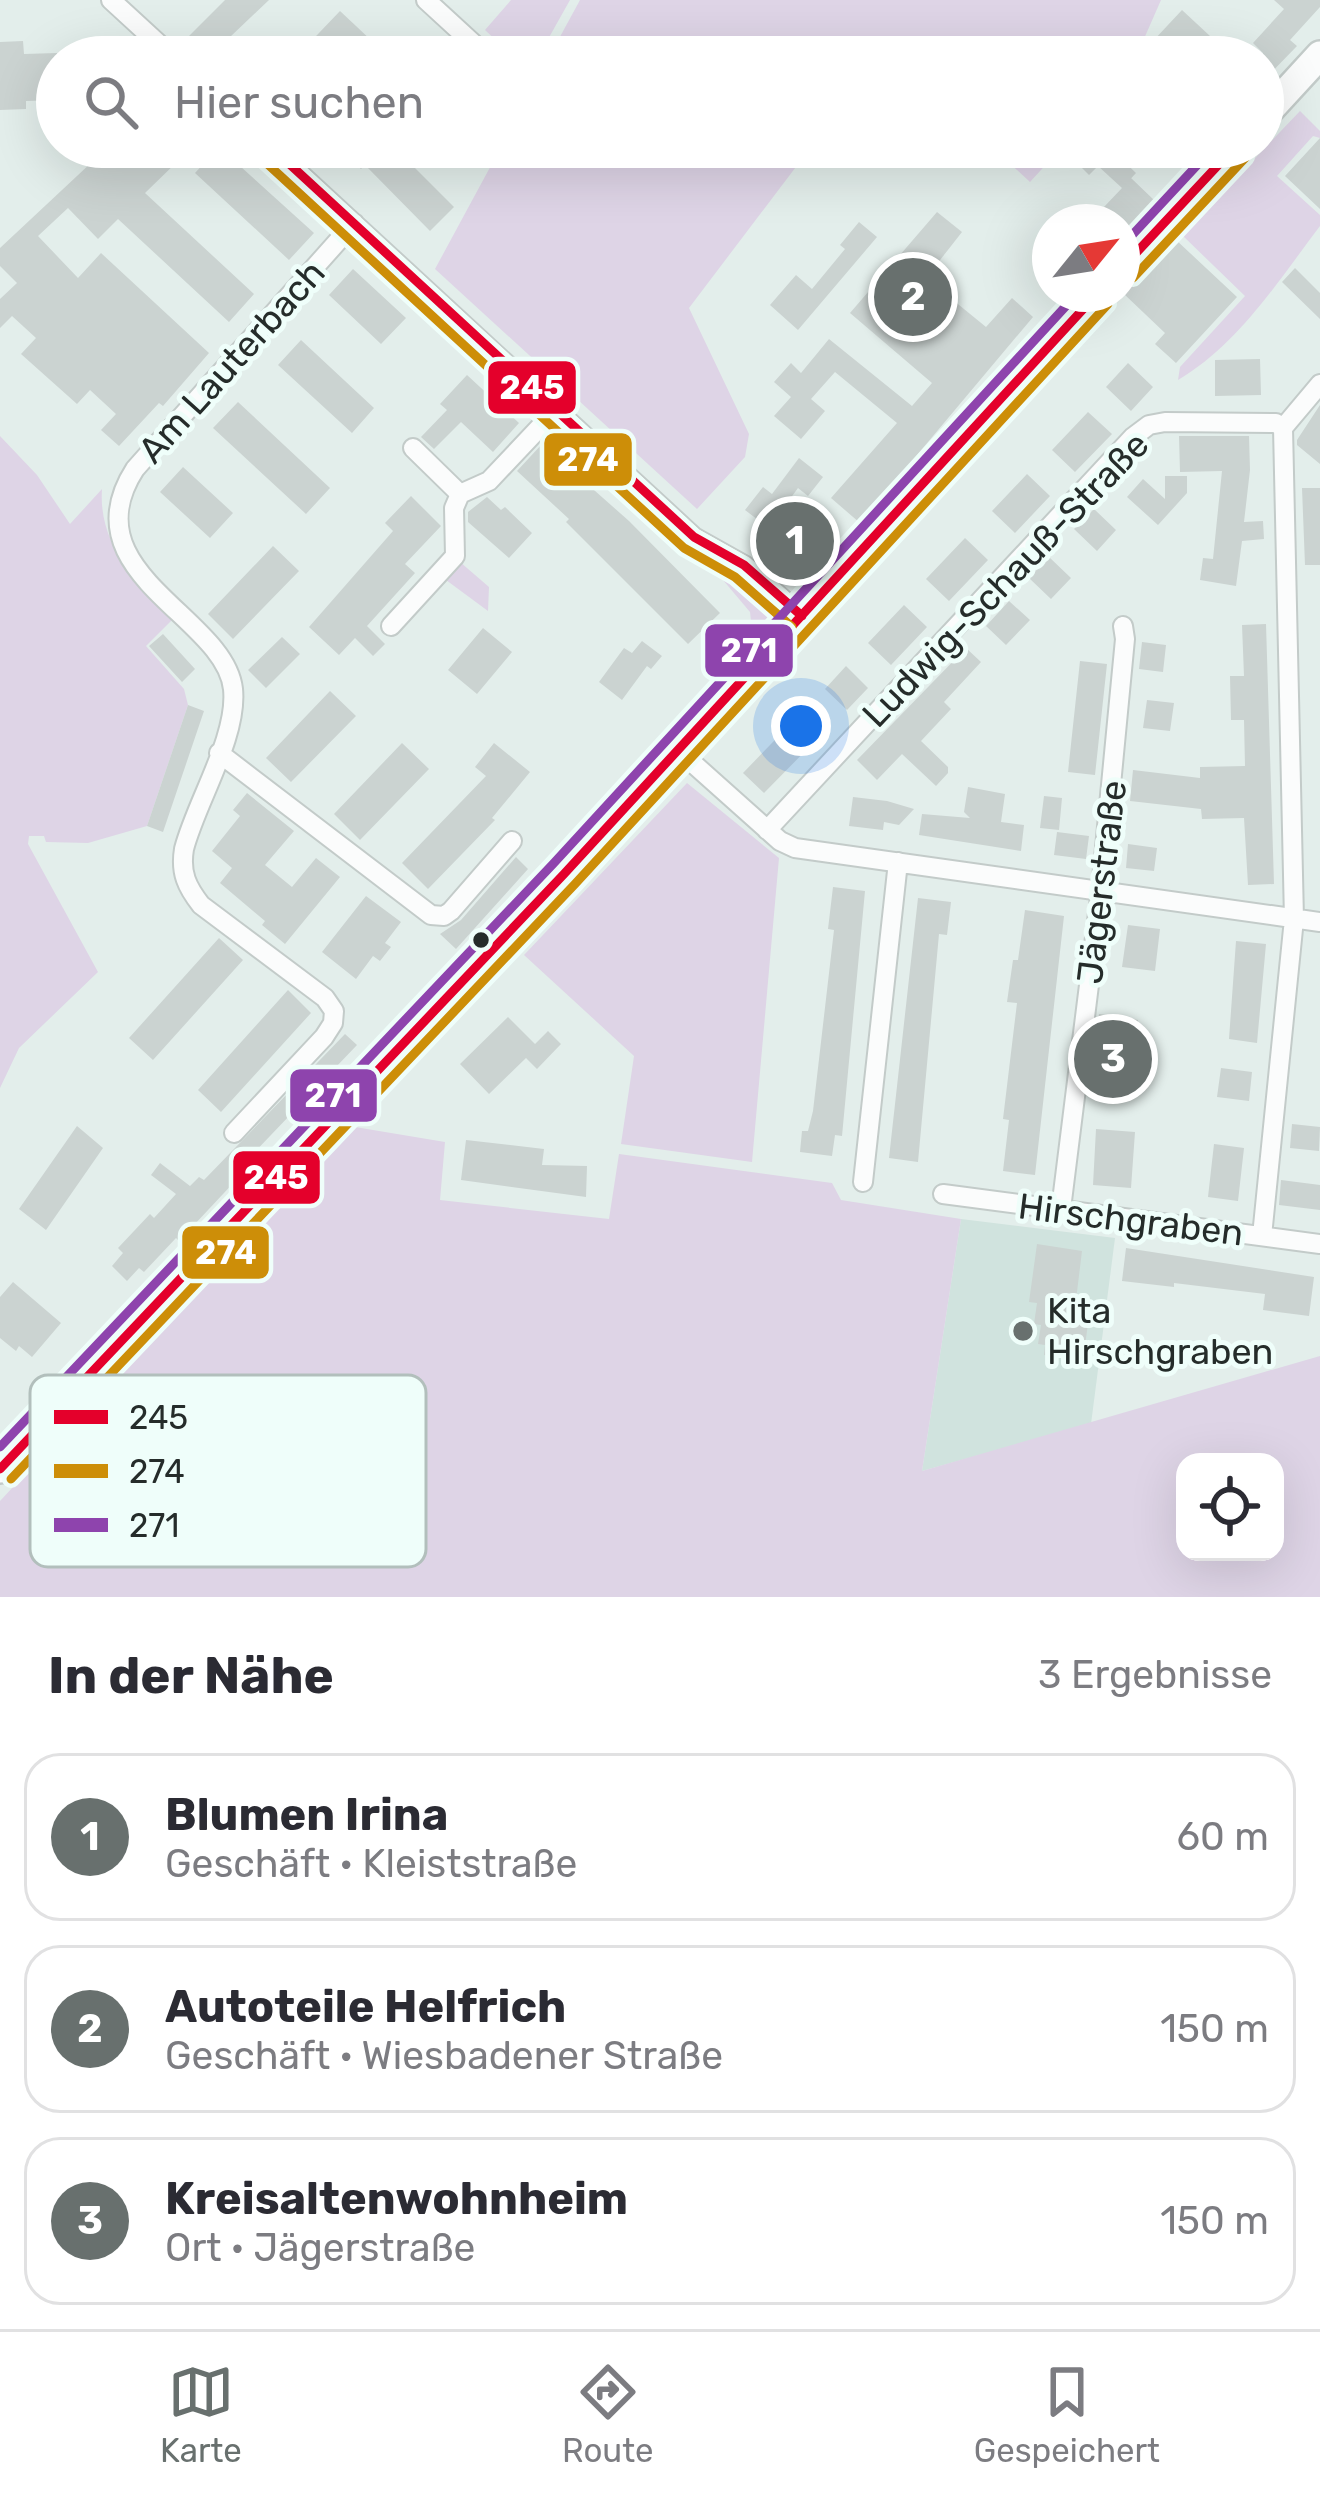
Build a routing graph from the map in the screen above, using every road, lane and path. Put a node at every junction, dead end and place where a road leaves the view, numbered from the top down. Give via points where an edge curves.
1 (111, 0) edge
2 (426, 0) edge
3 (150, 36) edge
4 (465, 36) edge
5 (1320, 56) edge
6 (1284, 95) edge
7 (294, 168) edge
8 (1215, 168) edge
9 (354, 223) junction
10 (1140, 249) edge
11 (1081, 312) edge
12 (1320, 384) edge
13 (557, 409) junction
14 (1283, 428) junction
15 (413, 448) dead end
16 (460, 494) junction
17 (802, 616) junction
18 (391, 626) dead end
19 (1123, 626) dead end
20 (678, 750) junction
21 (219, 753) junction
22 (767, 830) junction
23 (512, 841) dead end
24 (898, 862) junction
25 (1101, 889) junction
26 (1294, 919) junction
27 (1320, 922) edge
28 (234, 1133) dead end
29 (863, 1182) dead end
30 (943, 1194) dead end
31 (1061, 1209) junction
32 (1262, 1236) junction
33 (1320, 1244) edge
34 (89, 1375) edge
35 (30, 1437) edge
36 (0, 1469) edge

1 - 3 street
2 - 4 street
5 - 6 main road
7 - 9 street
8 - 10 main road
9 - 13 street
9 - 21 street, Am Lauterbach via 124,490 121,530 136,566 232,682
11 - 17 main road
12 - 14 street
13 - 16 street via 489,481
13 - 17 street via 694,536 744,565
14 - 22 street, Ludwig-Schauß-Straße via 1165,422 1133,437
14 - 26 street
15 - 16 street
16 - 18 street via 455,556
17 - 20 main road
19 - 25 street, Jägerstraße
20 - 22 street
20 - 34 main road
21 - 23 street via 430,915 451,910
21 - 28 street, Am Lauterbach via 184,849 187,885 201,905 325,998 334,1016
22 - 24 street via 796,848
24 - 25 street
24 - 29 street
25 - 26 street
25 - 31 street, Jägerstraße
26 - 27 street
26 - 32 street
30 - 31 street, Hirschgraben
31 - 32 street, Hirschgraben
32 - 33 street, Hirschgraben
35 - 36 main road

